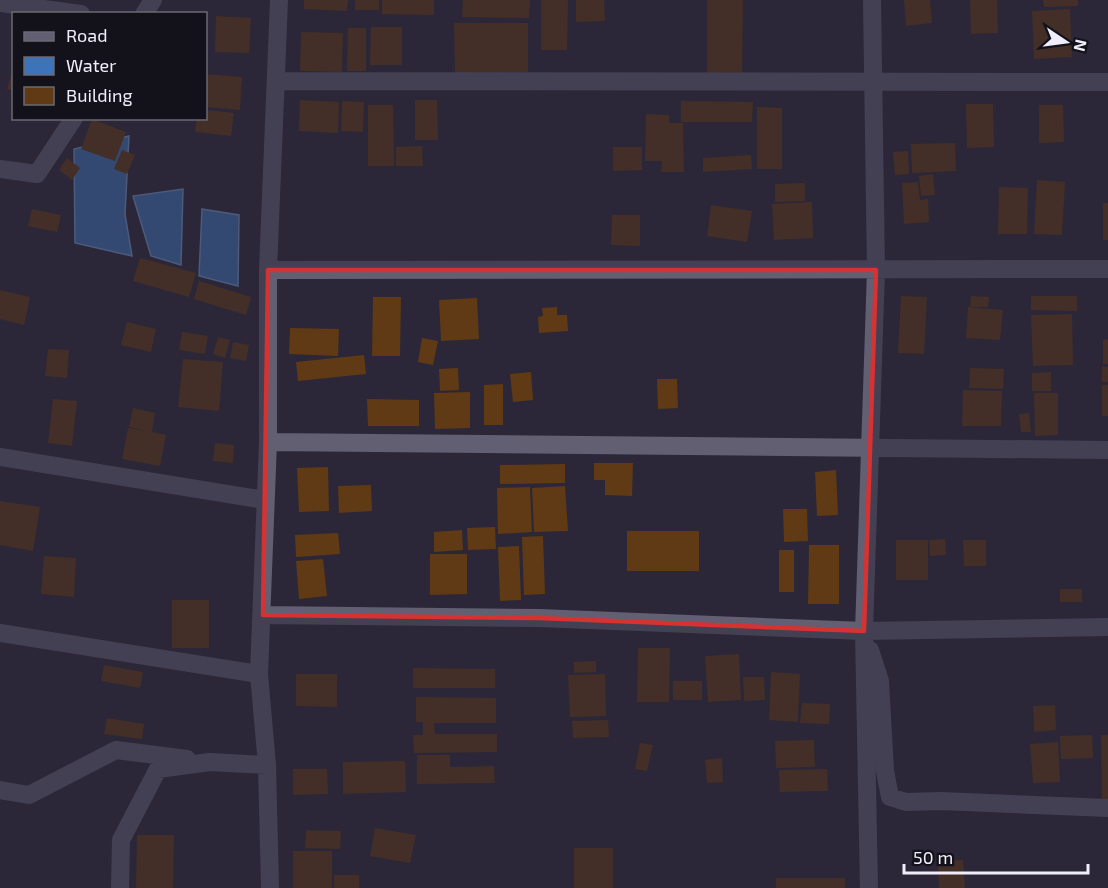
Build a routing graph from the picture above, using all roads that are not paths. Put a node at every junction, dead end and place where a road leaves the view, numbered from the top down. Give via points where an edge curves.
1 (279, 0) edge
2 (872, 0) edge
3 (0, 3) edge
4 (66, 12) edge
5 (276, 81) junction
6 (872, 81) junction
7 (1108, 82) edge
8 (73, 120) edge
9 (0, 169) edge
10 (1108, 269) edge
11 (268, 270) junction
12 (876, 270) junction
13 (268, 442) junction
14 (871, 447) junction
15 (1108, 450) edge
16 (0, 457) edge
17 (265, 500) junction
18 (263, 615) junction
19 (1108, 627) edge
20 (864, 631) junction
21 (0, 633) edge
22 (259, 674) junction
23 (210, 762) junction
24 (267, 765) junction
25 (0, 790) edge
26 (1108, 808) edge
27 (120, 888) edge
28 (270, 888) edge
29 (869, 888) edge

1 - 5 street
2 - 6 street
3 - 4 street
5 - 6 street
5 - 11 street
6 - 7 street
6 - 12 street
8 - 9 street via 37,174
10 - 12 street
11 - 12 street
11 - 13 street
12 - 14 street
13 - 14 street
13 - 17 street
14 - 15 street
14 - 20 street
16 - 17 street
17 - 18 street
18 - 20 street via 539,618
18 - 22 street
19 - 20 street
20 - 26 street via 880,681 890,797 906,802
20 - 29 street
21 - 22 street
22 - 24 street
23 - 24 street
23 - 25 street via 116,750 28,795
23 - 27 street via 158,770 121,840
24 - 28 street

